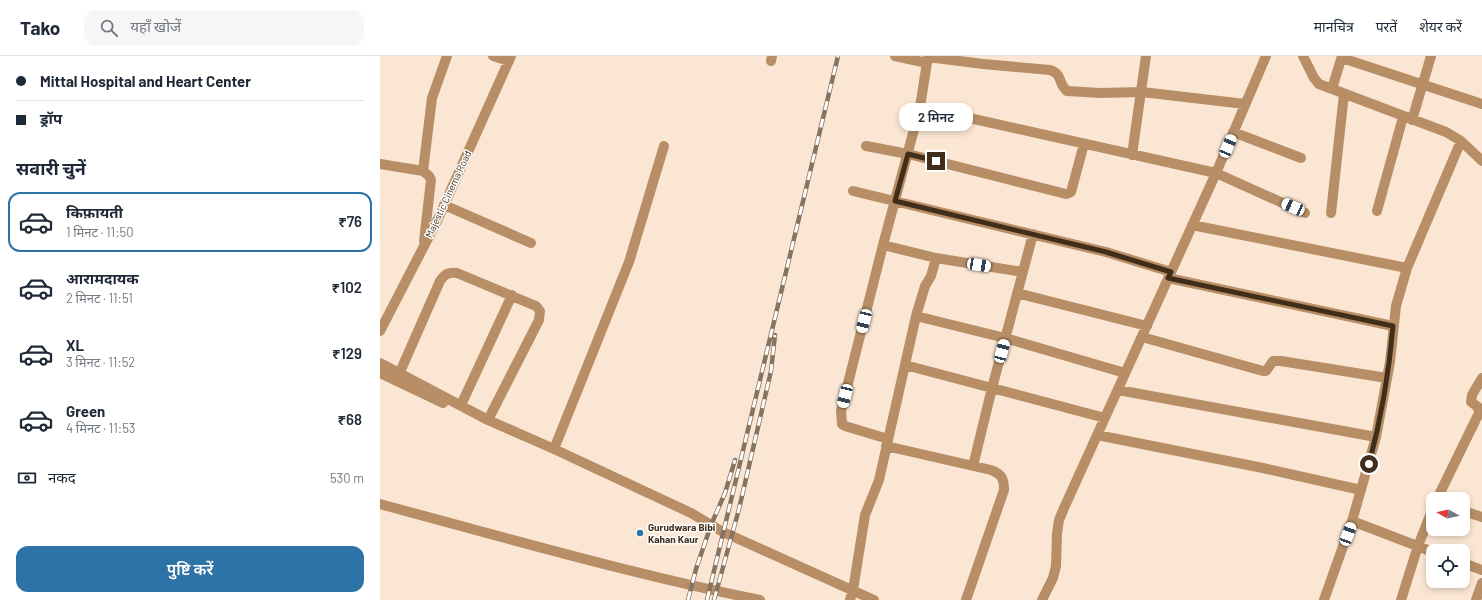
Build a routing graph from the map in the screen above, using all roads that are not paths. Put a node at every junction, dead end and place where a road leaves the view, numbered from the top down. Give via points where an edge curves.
1 (447, 56) edge
2 (493, 56) edge
3 (895, 56) edge
4 (1146, 56) edge
5 (1266, 56) edge
6 (1303, 56) edge
7 (1431, 56) edge
8 (1342, 57) edge
9 (510, 58) edge
10 (928, 58) edge
11 (1423, 84) junction
12 (1332, 89) junction
13 (1142, 92) junction
14 (1344, 94) junction
15 (1246, 104) junction
16 (1482, 104) edge
17 (920, 107) junction
18 (1408, 118) junction
19 (1234, 132) junction
20 (1461, 141) junction
21 (1084, 144) junction
22 (664, 146) dead end
23 (866, 146) dead end
24 (908, 154) junction
25 (1132, 155) junction
26 (1301, 158) dead end
27 (1482, 161) edge
28 (380, 164) edge
29 (423, 171) junction
30 (1216, 173) junction
31 (852, 191) dead end
32 (895, 201) junction
33 (444, 205) junction
34 (1377, 211) dead end
35 (1306, 213) dead end
36 (1331, 213) dead end
37 (1192, 225) junction
38 (1033, 234) junction
39 (532, 243) dead end
40 (883, 246) junction
41 (423, 247) junction
42 (936, 258) junction
43 (1407, 268) junction
44 (1023, 272) junction
45 (1170, 275) junction
46 (1017, 293) junction
47 (512, 295) junction
48 (916, 316) junction
49 (1147, 326) junction
50 (1393, 326) junction
51 (380, 330) edge
52 (1142, 337) junction
53 (1005, 338) junction
54 (380, 363) edge
55 (905, 365) junction
56 (400, 372) junction
57 (380, 373) edge
58 (1125, 373) junction
59 (1387, 378) junction
60 (1482, 378) edge
61 (992, 388) junction
62 (1118, 390) junction
63 (461, 405) junction
64 (1105, 418) junction
65 (488, 420) junction
66 (1097, 435) junction
67 (1376, 437) junction
68 (887, 442) junction
69 (554, 449) junction
70 (974, 466) junction
71 (1361, 490) junction
72 (1440, 492) edge
73 (380, 504) edge
74 (1470, 513) edge
75 (1482, 517) edge
76 (1352, 521) junction
77 (1426, 526) edge
78 (1418, 546) junction
79 (1426, 549) edge
80 (1470, 566) edge
81 (1482, 570) edge
82 (1482, 583) edge
83 (853, 597) edge
84 (760, 600) edge
85 (874, 600) edge
86 (966, 600) edge
87 (1042, 600) edge
88 (1324, 600) edge
89 (1401, 600) edge
90 (1476, 600) edge

1 - 29 street via 432,98
2 - 9 street
3 - 10 street
4 - 13 street
5 - 15 street
6 - 12 street via 1314,78
7 - 11 street
8 - 11 street
8 - 12 street
9 - 33 street, Majestic Cinema Road
10 - 13 street via 1050,70 1060,76 1061,84 1067,91
10 - 17 street
11 - 16 street
11 - 18 street
12 - 14 street
13 - 15 street
13 - 25 street
14 - 18 street
14 - 36 street
15 - 19 street
17 - 21 street
17 - 24 street
18 - 20 street via 1446,132
18 - 34 street
19 - 26 street
19 - 30 street
20 - 27 street
20 - 43 street
21 - 24 street via 1069,194
21 - 25 street
22 - 69 street via 629,262
23 - 24 street
24 - 32 street
25 - 30 street
28 - 29 street
29 - 41 street via 431,180
30 - 35 street
30 - 37 street
31 - 32 street
32 - 38 street
32 - 40 street
33 - 39 street
33 - 41 street, Majestic Cinema Road
37 - 43 street
37 - 45 street
38 - 44 street
38 - 45 street via 1106,252
40 - 42 street
40 - 68 street via 841,418 845,426
41 - 51 street, Majestic Cinema Road
42 - 44 street
42 - 48 street
43 - 50 street via 1397,300
44 - 46 street
45 - 49 street
45 - 50 street
46 - 49 street
46 - 53 street
47 - 56 street via 457,273 450,272 444,275
47 - 63 street
47 - 65 street via 536,306 540,311 539,320
48 - 53 street
48 - 55 street
49 - 52 street
50 - 59 street
52 - 58 street
52 - 59 street via 1263,371 1266,371 1274,361 1282,360
53 - 58 street
53 - 61 street
54 - 56 street
55 - 61 street
55 - 68 street
56 - 63 street
57 - 83 street via 692,520 758,555
58 - 62 street
59 - 67 street
60 - 72 street via 1471,398 1479,413
61 - 64 street
61 - 70 street
62 - 64 street
62 - 67 street
63 - 65 street
64 - 66 street
65 - 69 street
66 - 71 street
66 - 87 street via 1059,520 1056,566
67 - 71 street
68 - 70 street
68 - 83 street via 879,480 862,526
69 - 83 street via 691,513 723,532
70 - 86 street via 999,473 1004,482 1004,490
71 - 76 street
73 - 84 street via 556,552
74 - 75 street
76 - 78 street
76 - 88 street
77 - 78 street
78 - 79 street
78 - 89 street
80 - 81 street
82 - 90 street
83 - 85 street

